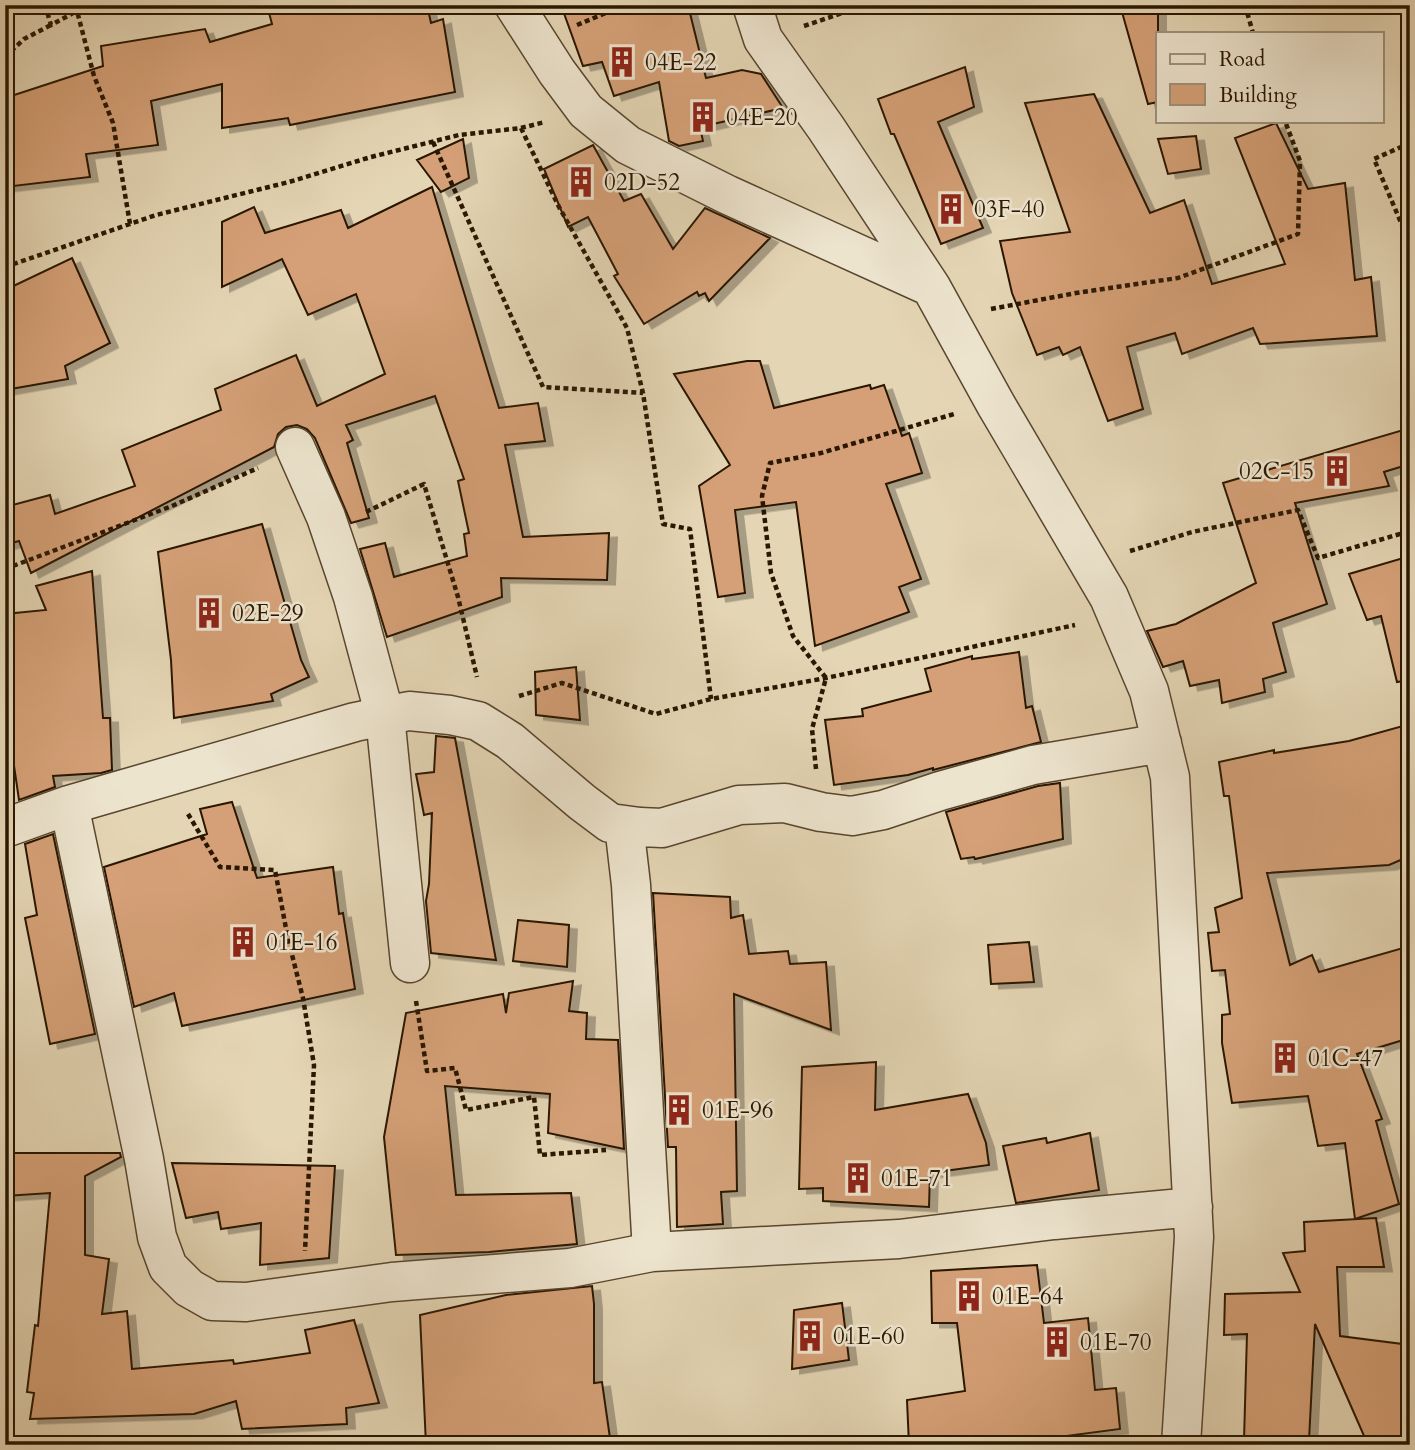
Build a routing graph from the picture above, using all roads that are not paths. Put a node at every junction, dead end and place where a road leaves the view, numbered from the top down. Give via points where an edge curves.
1 (514, 5) edge
2 (757, 22) edge
3 (931, 287) junction
4 (295, 447) road end
5 (386, 716) junction
6 (1162, 743) junction
7 (69, 805) junction
8 (624, 825) junction
9 (5, 828) edge
10 (410, 962) road end
11 (1192, 1207) junction
12 (652, 1252) junction
13 (1181, 1445) edge

1 - 3 street via 586,111 628,145
2 - 3 street
3 - 6 street via 1109,597 1149,691
4 - 5 street via 327,517
5 - 7 street
5 - 8 street via 409,711 478,722 510,741 610,823
5 - 10 street
6 - 8 street via 1033,765 852,816 785,803 738,804 662,828
6 - 11 street via 1170,777
7 - 9 street
7 - 12 street via 144,1159 156,1237 168,1267 189,1289 212,1301 246,1302 392,1282 570,1268
8 - 12 street
11 - 12 street via 899,1240
11 - 13 street

